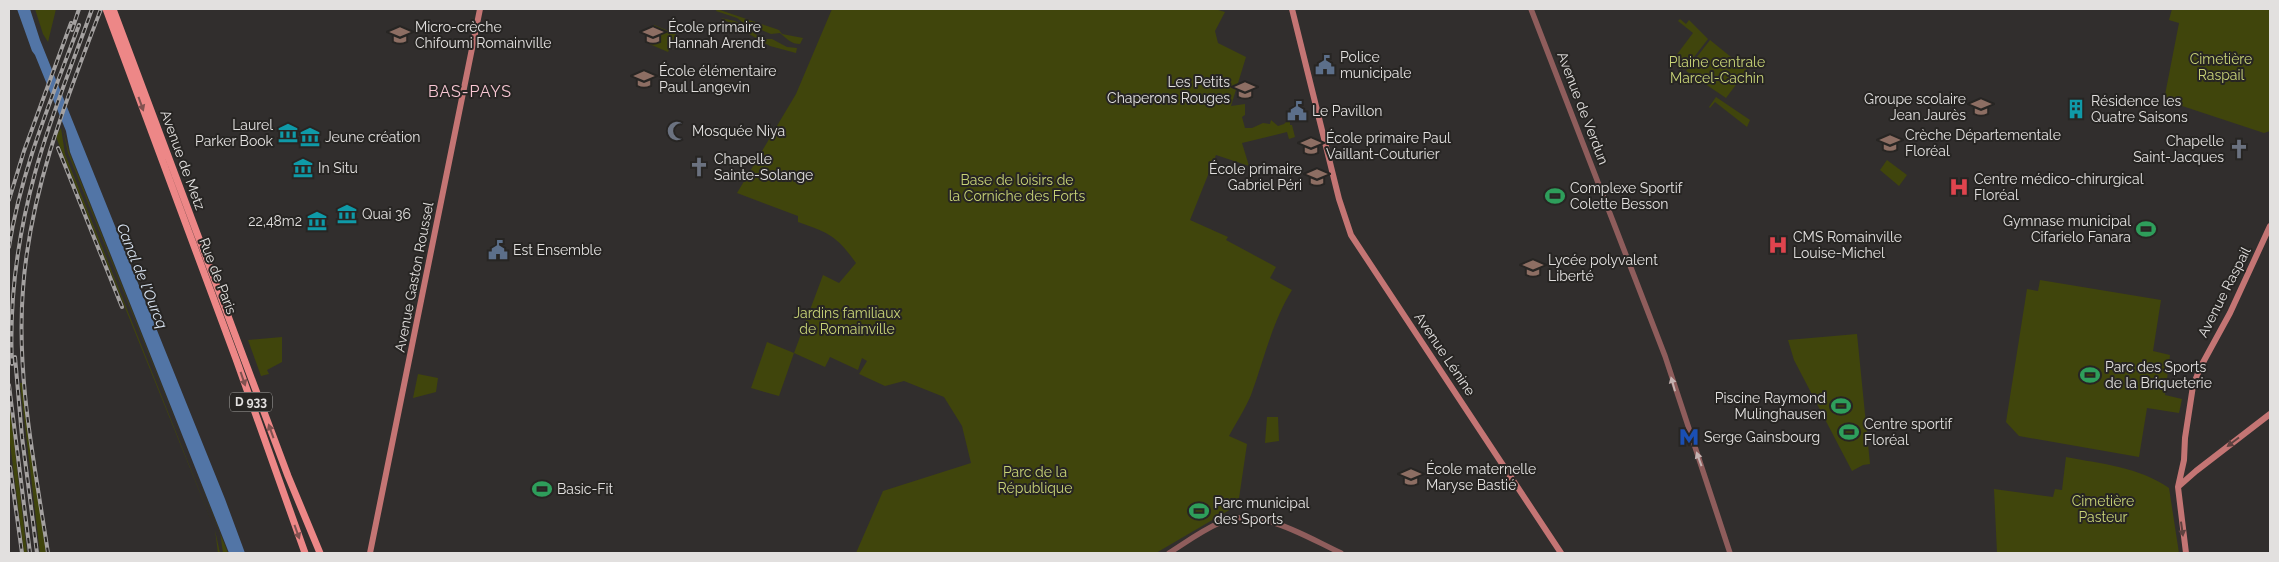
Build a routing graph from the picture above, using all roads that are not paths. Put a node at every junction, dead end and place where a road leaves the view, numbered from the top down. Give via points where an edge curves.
1 (480, 9) edge
2 (1292, 9) edge
3 (1531, 9) edge
4 (109, 11) edge
5 (2270, 226) edge
6 (2270, 414) edge
7 (2178, 487) junction
8 (371, 552) edge
9 (306, 553) edge
10 (320, 553) edge
11 (1170, 553) edge
12 (1341, 553) edge
13 (1561, 553) edge
14 (1730, 553) edge
15 (2186, 553) edge

1 - 8 main road, Avenue Gaston Roussel
2 - 13 main road, Avenue Lénine via 1340,203 1352,235
14 -> 3 street, Avenue de Verdun via 1665,356
4 -> 9 main road, Rue de Paris / D 933
10 -> 4 main road, Avenue de Metz / D 933 via 289,481
5 - 7 main road, Avenue Raspail via 2195,380
6 -> 7 main road
7 -> 15 main road, Avenue Raspail
11 - 12 street via 1220,522 1247,517 1282,526

